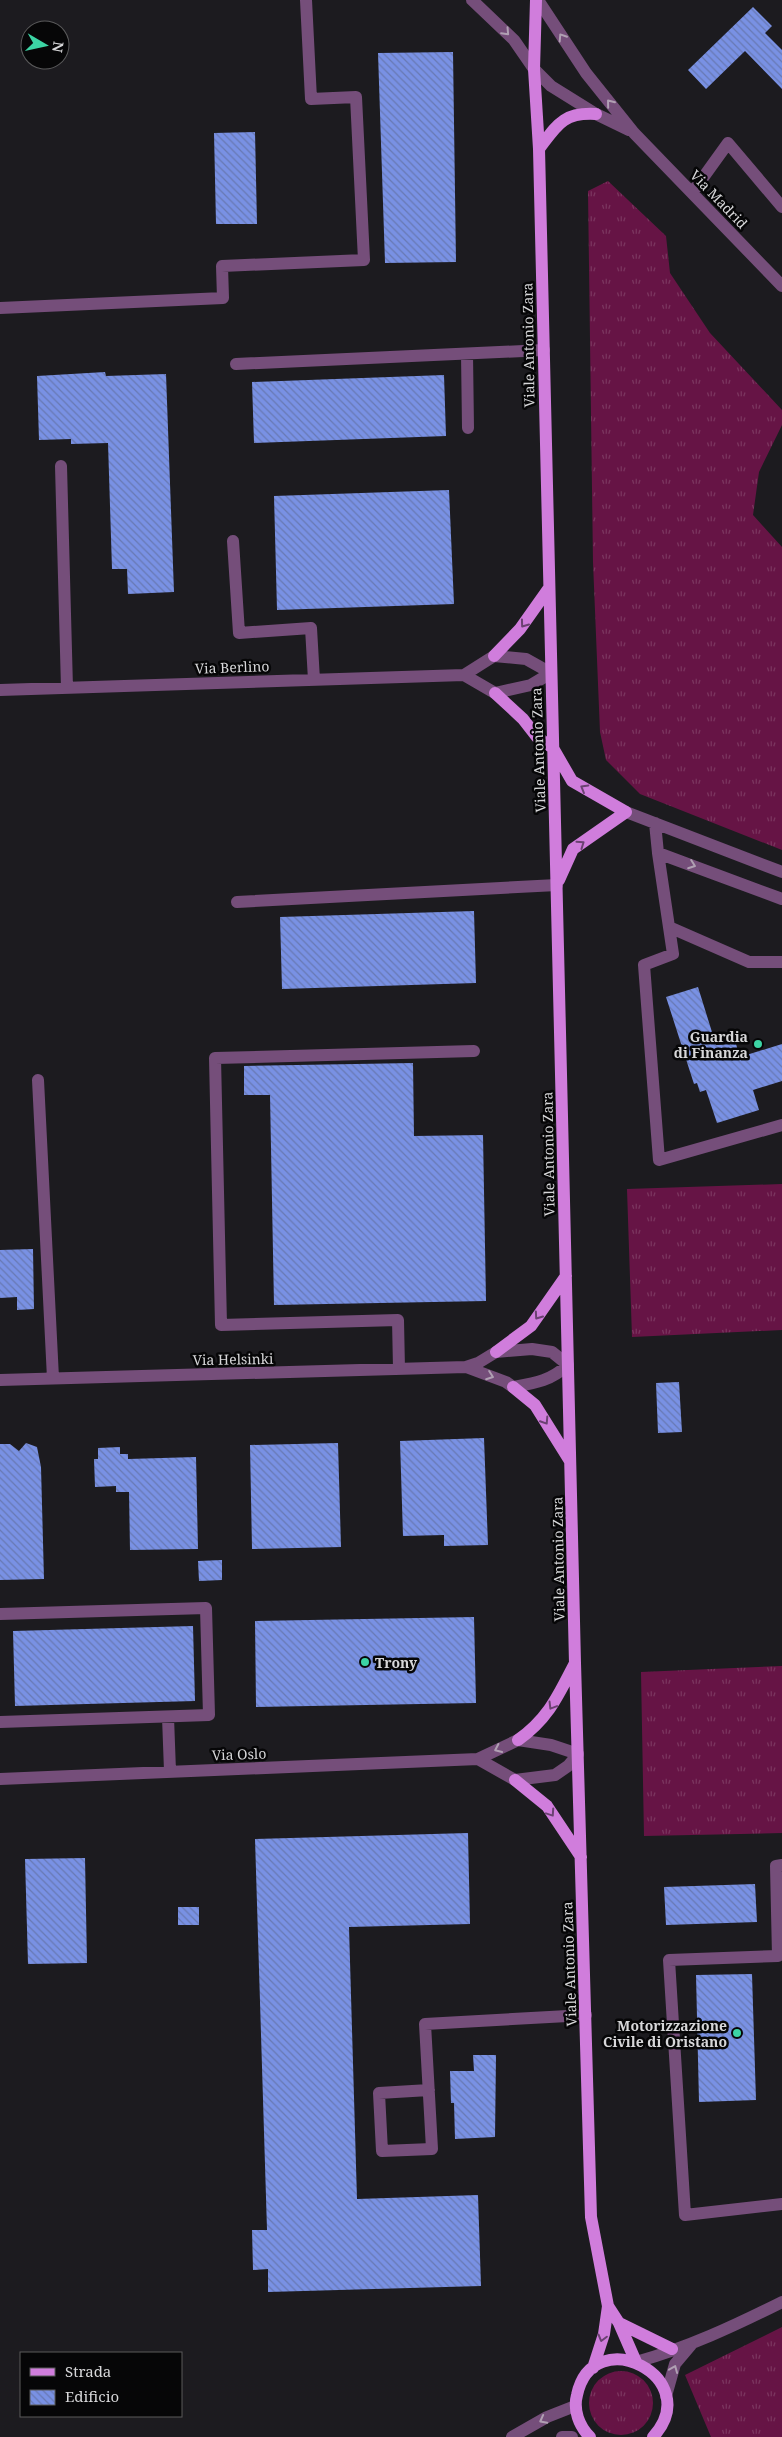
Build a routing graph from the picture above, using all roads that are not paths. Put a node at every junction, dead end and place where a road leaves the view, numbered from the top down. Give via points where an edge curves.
1 (306, 0) edge
2 (471, 0) edge
3 (480, 0) edge
4 (537, 0) edge
5 (534, 69) junction
6 (596, 114) junction
7 (634, 133) junction
8 (539, 149) junction
9 (692, 193) junction
10 (782, 207) edge
11 (782, 286) edge
12 (0, 308) edge
13 (544, 350) junction
14 (466, 354) junction
15 (236, 364) dead end
16 (468, 428) dead end
17 (61, 466) dead end
18 (233, 541) dead end
19 (549, 588) junction
20 (494, 656) junction
21 (551, 673) junction
22 (464, 675) junction
23 (314, 680) junction
24 (67, 688) junction
25 (0, 690) edge
26 (495, 693) junction
27 (553, 748) junction
28 (626, 812) junction
29 (655, 823) junction
30 (658, 853) junction
31 (782, 872) edge
32 (557, 885) junction
33 (782, 899) edge
34 (237, 902) dead end
35 (669, 927) junction
36 (782, 962) edge
37 (474, 1051) dead end
38 (38, 1080) dead end
39 (782, 1126) edge
40 (566, 1276) junction
41 (496, 1352) junction
42 (568, 1365) junction
43 (466, 1367) junction
44 (399, 1369) junction
45 (53, 1378) junction
46 (0, 1380) edge
47 (512, 1387) junction
48 (571, 1461) junction
49 (0, 1614) edge
50 (576, 1663) junction
51 (168, 1717) junction
52 (0, 1722) edge
53 (518, 1740) junction
54 (578, 1754) junction
55 (478, 1759) junction
56 (170, 1772) junction
57 (0, 1779) edge
58 (515, 1780) junction
59 (581, 1857) junction
60 (782, 1865) edge
61 (586, 2015) junction
62 (429, 2090) junction
63 (782, 2204) edge
64 (782, 2302) edge
65 (608, 2306) junction
66 (619, 2323) junction
67 (691, 2345) junction
68 (672, 2349) junction
69 (636, 2362) junction
70 (593, 2368) junction
71 (666, 2396) junction
72 (575, 2406) junction
73 (657, 2434) edge
74 (512, 2437) edge
75 (562, 2437) edge
76 (572, 2437) edge
77 (590, 2437) edge

1 - 12 street via 311,99 356,97 364,260 222,266 223,298
2 - 3 street
2 -> 5 street, Via Madrid via 514,40
4 - 5 main road, Viale Antonio Zara
7 -> 4 street, Via Madrid via 586,73
5 - 6 street, Via Madrid via 551,86
5 - 8 main road, Viale Antonio Zara
6 - 7 street, Via Madrid
6 - 8 main road via 578,113 565,118
7 - 9 street, Via Madrid
8 - 13 main road, Viale Antonio Zara
9 - 10 street via 728,143
9 - 11 street, Via Madrid
13 - 14 street
13 - 19 main road, Viale Antonio Zara
14 - 15 street
14 - 16 street
17 - 24 street
18 - 23 street via 239,633 311,628
19 -> 20 main road via 520,629
19 - 21 main road, Viale Antonio Zara
20 - 21 street via 526,658
20 - 22 street
21 - 26 street via 531,685
21 - 27 main road, Viale Antonio Zara
22 - 23 street, Via Berlino
22 - 26 street
23 - 24 street, Via Berlino
24 - 25 street, Via Berlino
26 - 27 main road
28 -> 27 main road via 572,781
27 - 32 main road, Viale Antonio Zara
28 - 29 street
32 -> 28 main road via 573,849
29 - 30 street
29 - 31 street
30 -> 33 street
30 - 35 street
32 - 34 street
32 - 40 main road, Viale Antonio Zara
35 - 36 street via 749,962
35 - 39 street via 673,954 644,965 659,1160
37 - 44 street via 215,1058 221,1325 398,1320
38 - 45 street
40 -> 41 main road via 531,1326
40 - 42 main road, Viale Antonio Zara
41 - 42 street, Via Helsinki via 532,1349 552,1352
41 - 43 street, Via Helsinki
42 - 47 street via 555,1377
42 - 48 main road, Viale Antonio Zara
43 - 44 street, Via Helsinki
43 -> 47 street, Via Helsinki
44 - 45 street, Via Helsinki
45 - 46 street, Via Helsinki
47 -> 48 main road via 535,1405
48 - 50 main road, Viale Antonio Zara
49 - 51 street via 206,1608 209,1715
50 -> 53 main road via 551,1709 536,1727
50 - 54 main road, Viale Antonio Zara
51 - 52 street
51 - 56 street
53 - 54 street via 551,1745
53 -> 55 street, Via Oslo
54 - 58 street via 555,1775
54 - 59 main road, Viale Antonio Zara
55 - 56 street, Via Oslo
55 - 58 street
56 - 57 street, Via Oslo
58 -> 59 main road via 547,1806
59 - 61 main road, Viale Antonio Zara
60 - 63 street via 776,1866 778,1956 669,1960 686,2215
61 - 62 street via 425,2024
61 - 65 main road, Viale Antonio Zara via 591,2217
62 - 62 street via 432,2149 382,2152 379,2093
64 - 67 street
65 - 66 main road, Viale Antonio Zara
65 -> 70 main road, Viale Antonio Zara via 604,2334
66 - 68 main road
66 - 69 main road, Viale Antonio Zara
67 - 68 street
71 -> 67 street via 675,2364
68 - 69 street
69 - 70 main road via 610,2360
69 - 71 main road via 651,2370
70 - 72 main road, Viale Antonio Zara via 580,2385
71 - 73 main road via 664,2418
72 -> 74 street
72 - 77 main road via 578,2419
75 - 76 street

